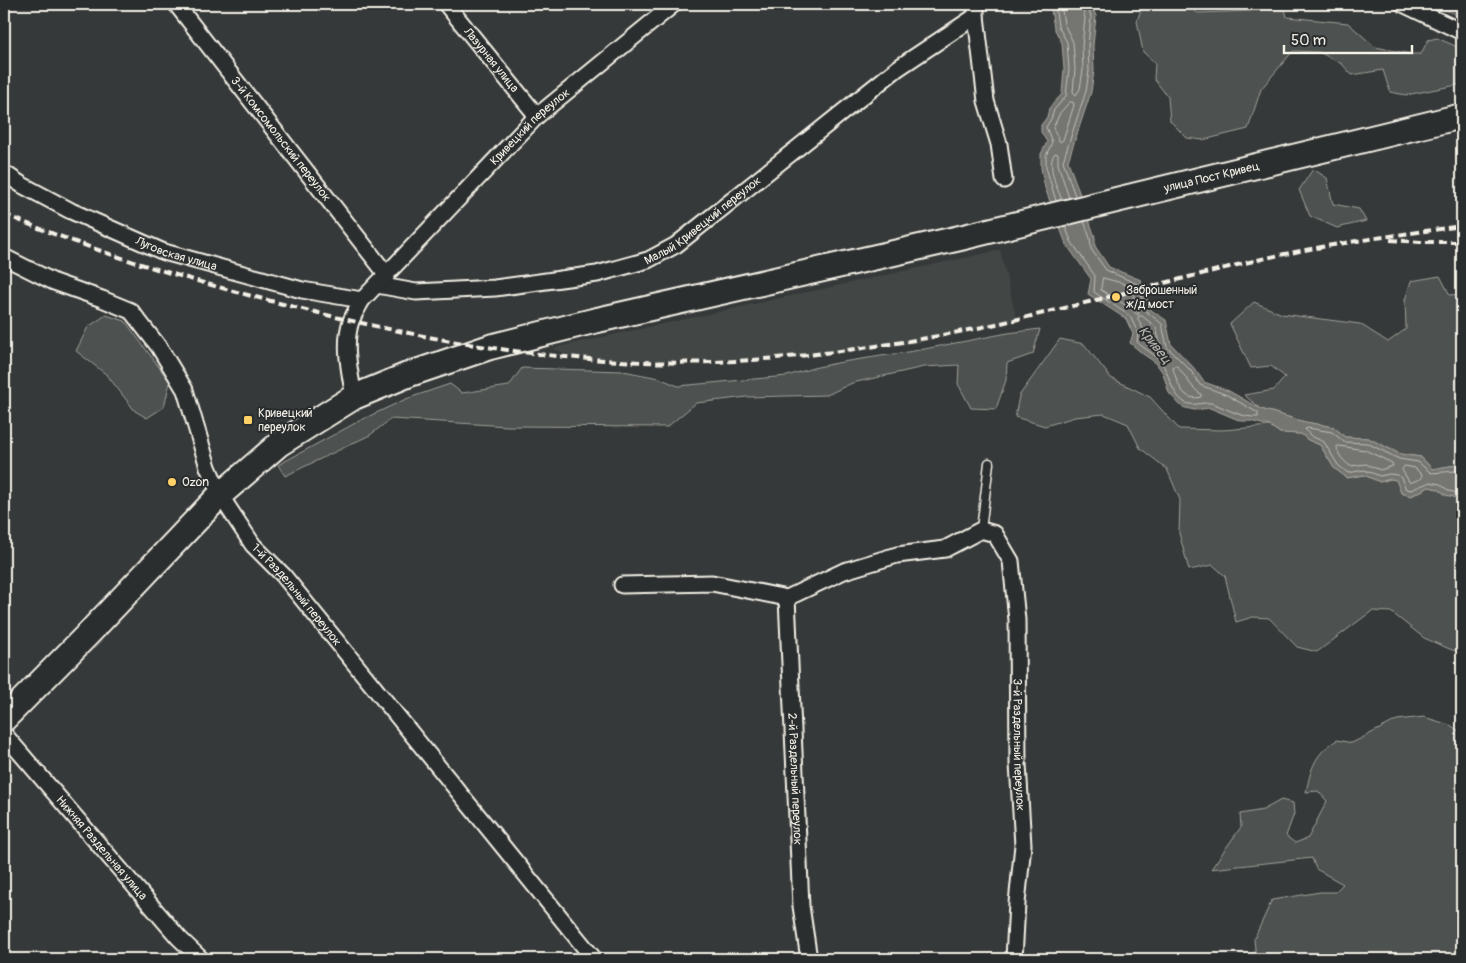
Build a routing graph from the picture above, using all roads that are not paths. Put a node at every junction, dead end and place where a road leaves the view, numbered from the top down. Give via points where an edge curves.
1 (176, 4) edge
2 (446, 4) edge
3 (674, 4) edge
4 (1403, 4) edge
5 (976, 10) edge
6 (1462, 32) edge
7 (537, 116) junction
8 (1462, 116) edge
9 (4, 173) edge
10 (1004, 180) dead end
11 (4, 256) edge
12 (382, 280) junction
13 (362, 300) junction
14 (354, 397) junction
15 (989, 463) dead end
16 (220, 495) junction
17 (988, 532) junction
18 (622, 585) dead end
19 (787, 598) junction
20 (4, 719) edge
21 (4, 734) edge
22 (201, 959) edge
23 (594, 959) edge
24 (809, 959) edge
25 (1014, 959) edge

1 - 12 street, 3-й Комсомольский переулок
2 - 7 street, Лазурная улица
3 - 7 street, Кривецкий переулок
4 - 6 street
5 - 10 street via 986,101 999,144
5 - 12 street, Малый Кривецкий переулок via 676,245 648,260 597,274 495,288 416,292
7 - 12 street, Кривецкий переулок
8 - 14 main road, улица Пост Кривец via 960,238 490,347
9 - 13 street, Луговская улица via 70,211 164,252 302,290
11 - 16 street, 1-й Раздельный переулок via 54,282 131,311 159,347 185,390 208,467
12 - 13 street, Кривецкий переулок
13 - 14 street, Кривецкий переулок via 351,322 348,338 348,363
14 - 16 main road via 279,444
15 - 17 lane
16 - 20 main road
16 - 23 street, 1-й Раздельный переулок via 253,546 283,575
17 - 19 street via 945,549 897,555 844,571
17 - 25 street, 3-й Раздельный переулок via 1011,561 1017,620 1018,764 1023,846
18 - 19 street via 712,583
19 - 24 street, 2-й Раздельный переулок via 800,897
21 - 22 street, Нижняя Раздельная улица via 179,938

